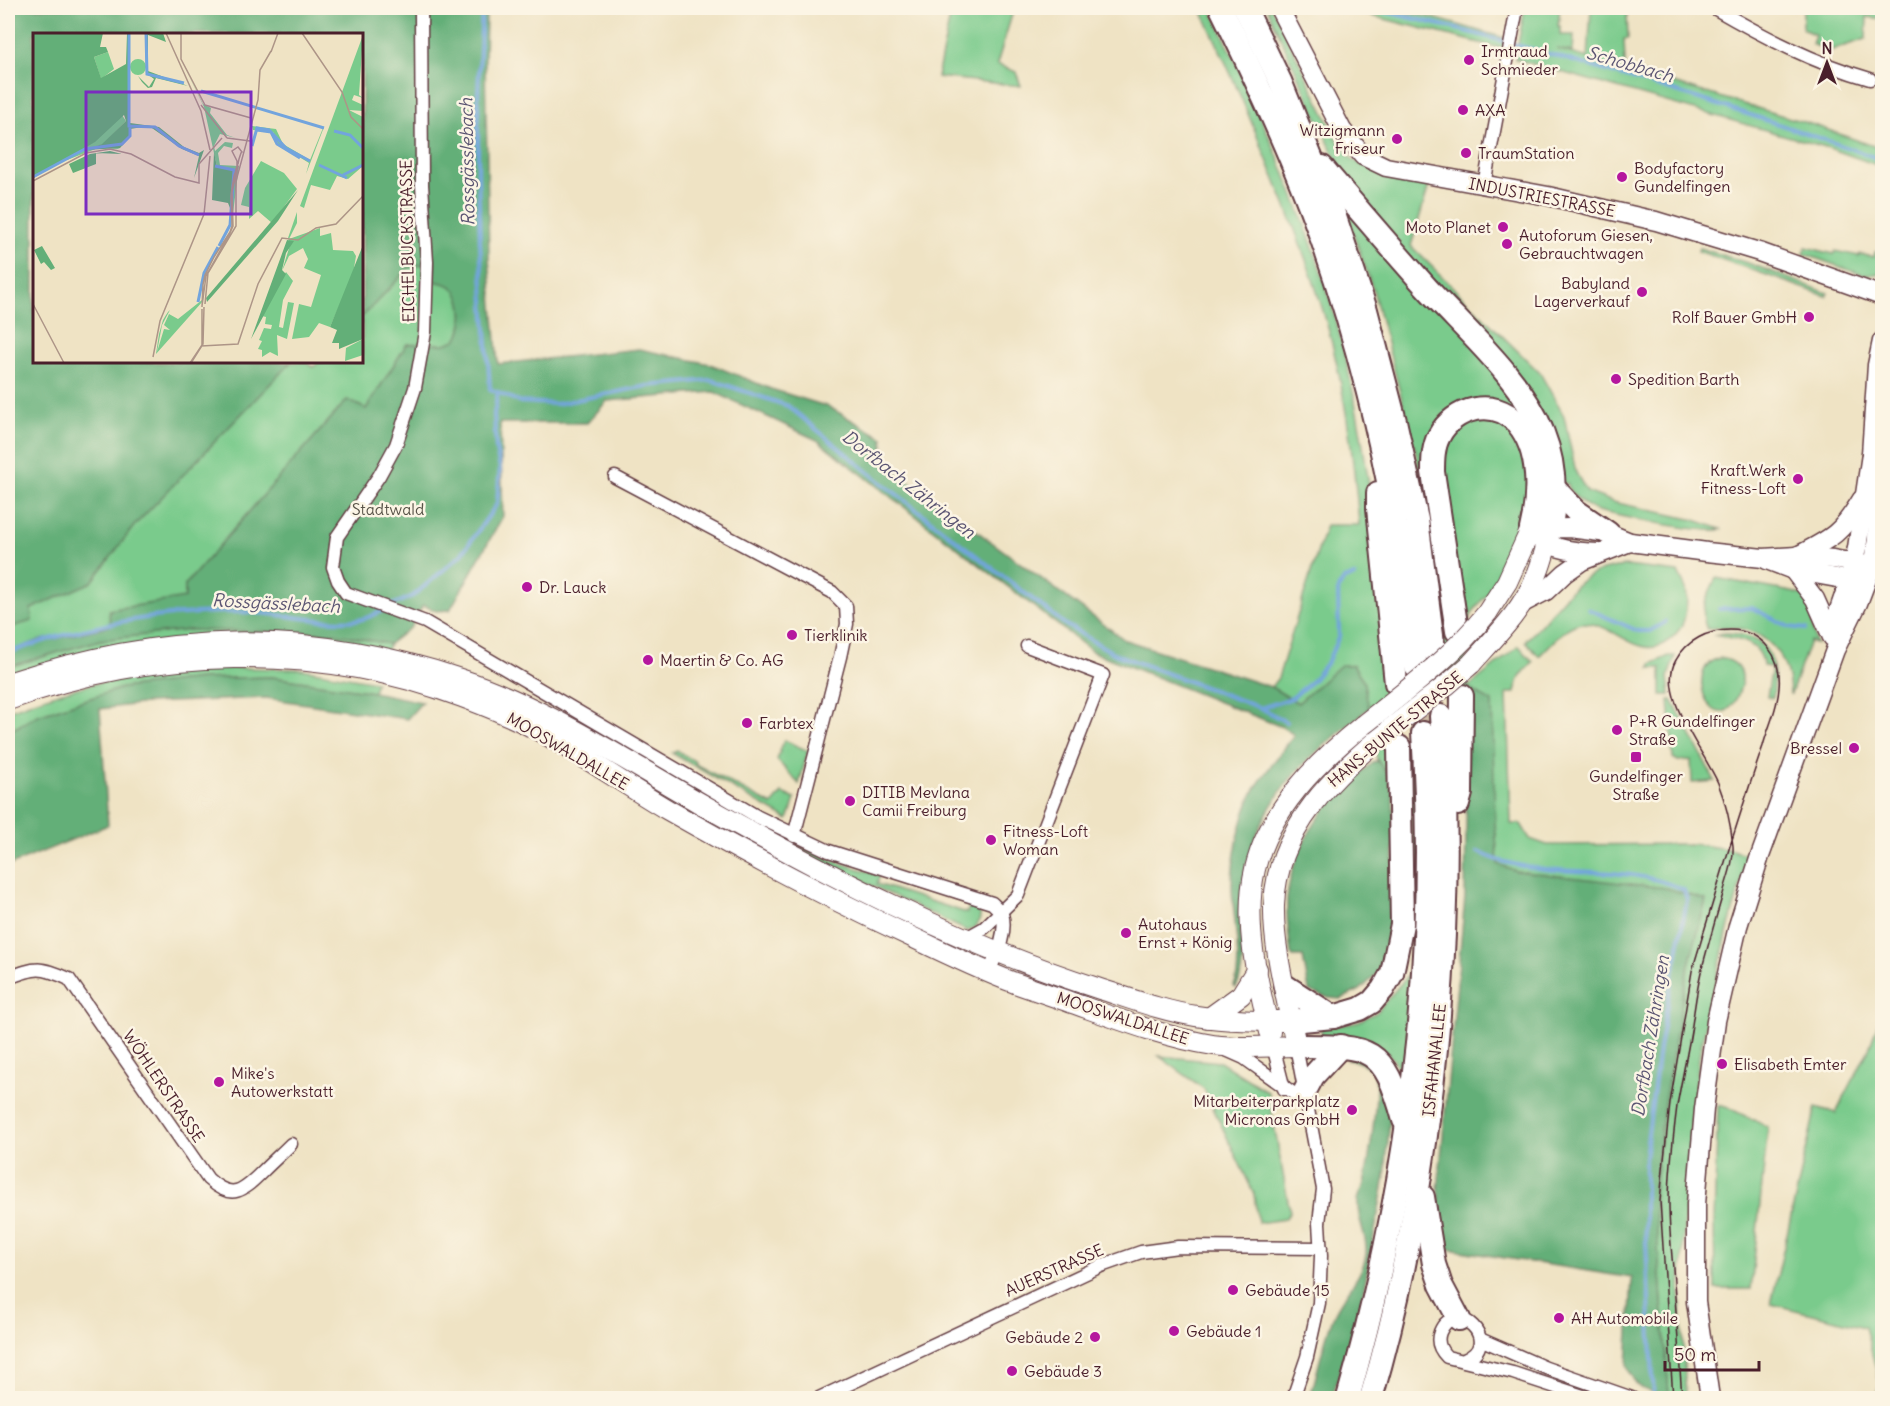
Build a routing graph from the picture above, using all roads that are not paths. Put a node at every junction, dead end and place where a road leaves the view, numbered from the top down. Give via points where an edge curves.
1 (421, 8) edge
2 (1221, 8) edge
3 (1245, 8) edge
4 (1279, 8) edge
5 (1517, 8) edge
6 (1714, 8) edge
7 (1870, 79) dead end
8 (1309, 150) junction
9 (1484, 185) junction
10 (1882, 296) edge
11 (1882, 341) edge
12 (1378, 441) junction
13 (1871, 454) junction
14 (615, 477) dead end
15 (1554, 488) junction
16 (1866, 493) junction
17 (1540, 534) junction
18 (1606, 543) junction
19 (1795, 563) junction
20 (1860, 573) junction
21 (1521, 604) junction
22 (1457, 631) dead end
23 (1833, 641) junction
24 (1027, 646) dead end
25 (1434, 651) tunnel mouth
26 (1416, 667) tunnel mouth
27 (8, 683) edge
28 (1396, 683) tunnel mouth
29 (1462, 696) dead end
30 (8, 700) edge
31 (1441, 716) tunnel mouth
32 (1423, 733) tunnel mouth
33 (1399, 747) dead end
34 (794, 836) junction
35 (1447, 843) junction
36 (1001, 912) junction
37 (966, 938) junction
38 (997, 952) junction
39 (1257, 969) junction
40 (989, 972) junction
41 (8, 978) edge
42 (1285, 986) junction
43 (1333, 1017) junction
44 (1209, 1018) junction
45 (1267, 1021) junction
46 (1292, 1021) junction
47 (1214, 1045) junction
48 (1273, 1046) junction
49 (1296, 1046) junction
50 (1341, 1046) junction
51 (1299, 1095) junction
52 (1406, 1130) junction
53 (291, 1144) dead end
54 (1420, 1178) junction
55 (1321, 1248) junction
56 (1459, 1319) junction
57 (1480, 1339) junction
58 (1464, 1360) junction
59 (819, 1398) edge
60 (1293, 1398) edge
61 (1348, 1398) edge
62 (1371, 1398) edge
63 (1589, 1398) edge
64 (1632, 1398) edge
65 (1710, 1398) edge

1 - 34 street, EICHELBUCKSTRASSE via 425,332 415,388 396,445 380,476 336,537 333,567 338,581 346,593 425,622
2 - 12 highway via 1262,92 1315,220 1346,316
3 - 8 highway
4 - 9 street, INDUSTRIESTRASSE via 1342,130 1363,156 1386,167
5 - 9 street
6 - 7 street via 1780,44
8 - 15 highway via 1524,398 1543,434
8 - 25 highway via 1366,310 1395,421 1417,520
9 - 10 street, INDUSTRIESTRASSE via 1656,221 1759,252
11 - 13 street
12 - 26 highway via 1403,569
12 - 28 highway via 1377,508
13 - 16 street
13 - 20 street via 1878,488 1877,540
14 - 34 street via 832,592 846,606 847,624 840,657
15 - 17 highway
15 - 18 highway
16 - 19 street via 1843,528
16 - 20 street
17 - 18 street
17 - 21 main road, HANS-BUNTE-STRASSE via 1535,579
17 - 22 highway via 1532,452 1516,422 1506,414 1484,408 1455,416 1437,438 1433,472
17 - 39 main road, HANS-BUNTE-STRASSE, bridge via 1472,633 1320,764 1273,823 1255,868 1251,902
18 - 19 street via 1630,542
18 - 21 street via 1546,591
19 - 20 street
19 - 23 street
20 - 23 street
21 - 42 main road, HANS-BUNTE-STRASSE, bridge via 1471,664 1345,767 1316,798 1294,832 1282,860 1274,905
23 - 65 street via 1812,717 1753,876 1716,1021 1696,1204 1696,1302
24 - 36 street via 1103,675 1018,895
27 - 37 main road, MOOSWALDALLEE via 111,653 223,642 312,646 414,664 472,683 557,722 756,835
29 - 35 highway via 1461,793
30 - 40 main road, MOOSWALDALLEE via 106,671 218,658 319,663 426,684 530,725 774,869 856,912
31 - 35 highway, ISFAHANALLEE
32 - 52 highway, ISFAHANALLEE via 1426,897 1419,1016
33 - 43 highway via 1402,924 1396,960 1383,989 1372,1002
34 - 36 street via 992,903
35 - 54 highway, ISFAHANALLEE via 1438,1039
36 - 37 street
36 - 38 street via 1003,923
37 - 38 main road, MOOSWALDALLEE
38 - 40 street
38 - 44 main road, MOOSWALDALLEE via 1158,1007
39 - 44 main road via 1241,995
39 - 45 main road, HANS-BUNTE-STRASSE
40 - 47 main road, MOOSWALDALLEE via 1138,1026
41 - 53 street, WÖHLERSTRASSE via 38,969 69,979 218,1189 228,1192 246,1188
42 - 43 highway
42 - 46 main road, HANS-BUNTE-STRASSE
43 - 46 highway
44 - 45 main road, MOOSWALDALLEE
45 - 46 main road, MOOSWALDALLEE
45 - 48 main road, HANS-BUNTE-STRASSE
46 - 49 main road, HANS-BUNTE-STRASSE
47 - 48 main road, MOOSWALDALLEE
47 - 51 street via 1244,1058
48 - 49 main road, MOOSWALDALLEE
48 - 51 street, HANS-BUNTE-STRASSE
49 - 50 highway
49 - 51 street, HANS-BUNTE-STRASSE
50 - 51 highway
50 - 52 highway via 1364,1051 1382,1063 1395,1089
51 - 55 street, HANS-BUNTE-STRASSE via 1323,1189
52 - 61 highway, ISFAHANALLEE via 1392,1218
54 - 56 highway via 1434,1264
54 - 62 highway, ISFAHANALLEE
55 - 59 street, AUERSTRASSE via 1189,1247 1141,1252 1101,1266
55 - 60 street, HANS-BUNTE-STRASSE via 1319,1304
56 - 57 street via 1475,1327
56 - 58 street via 1445,1324 1438,1338 1447,1357
57 - 58 street via 1477,1350
57 - 64 street via 1546,1368
58 - 63 street

